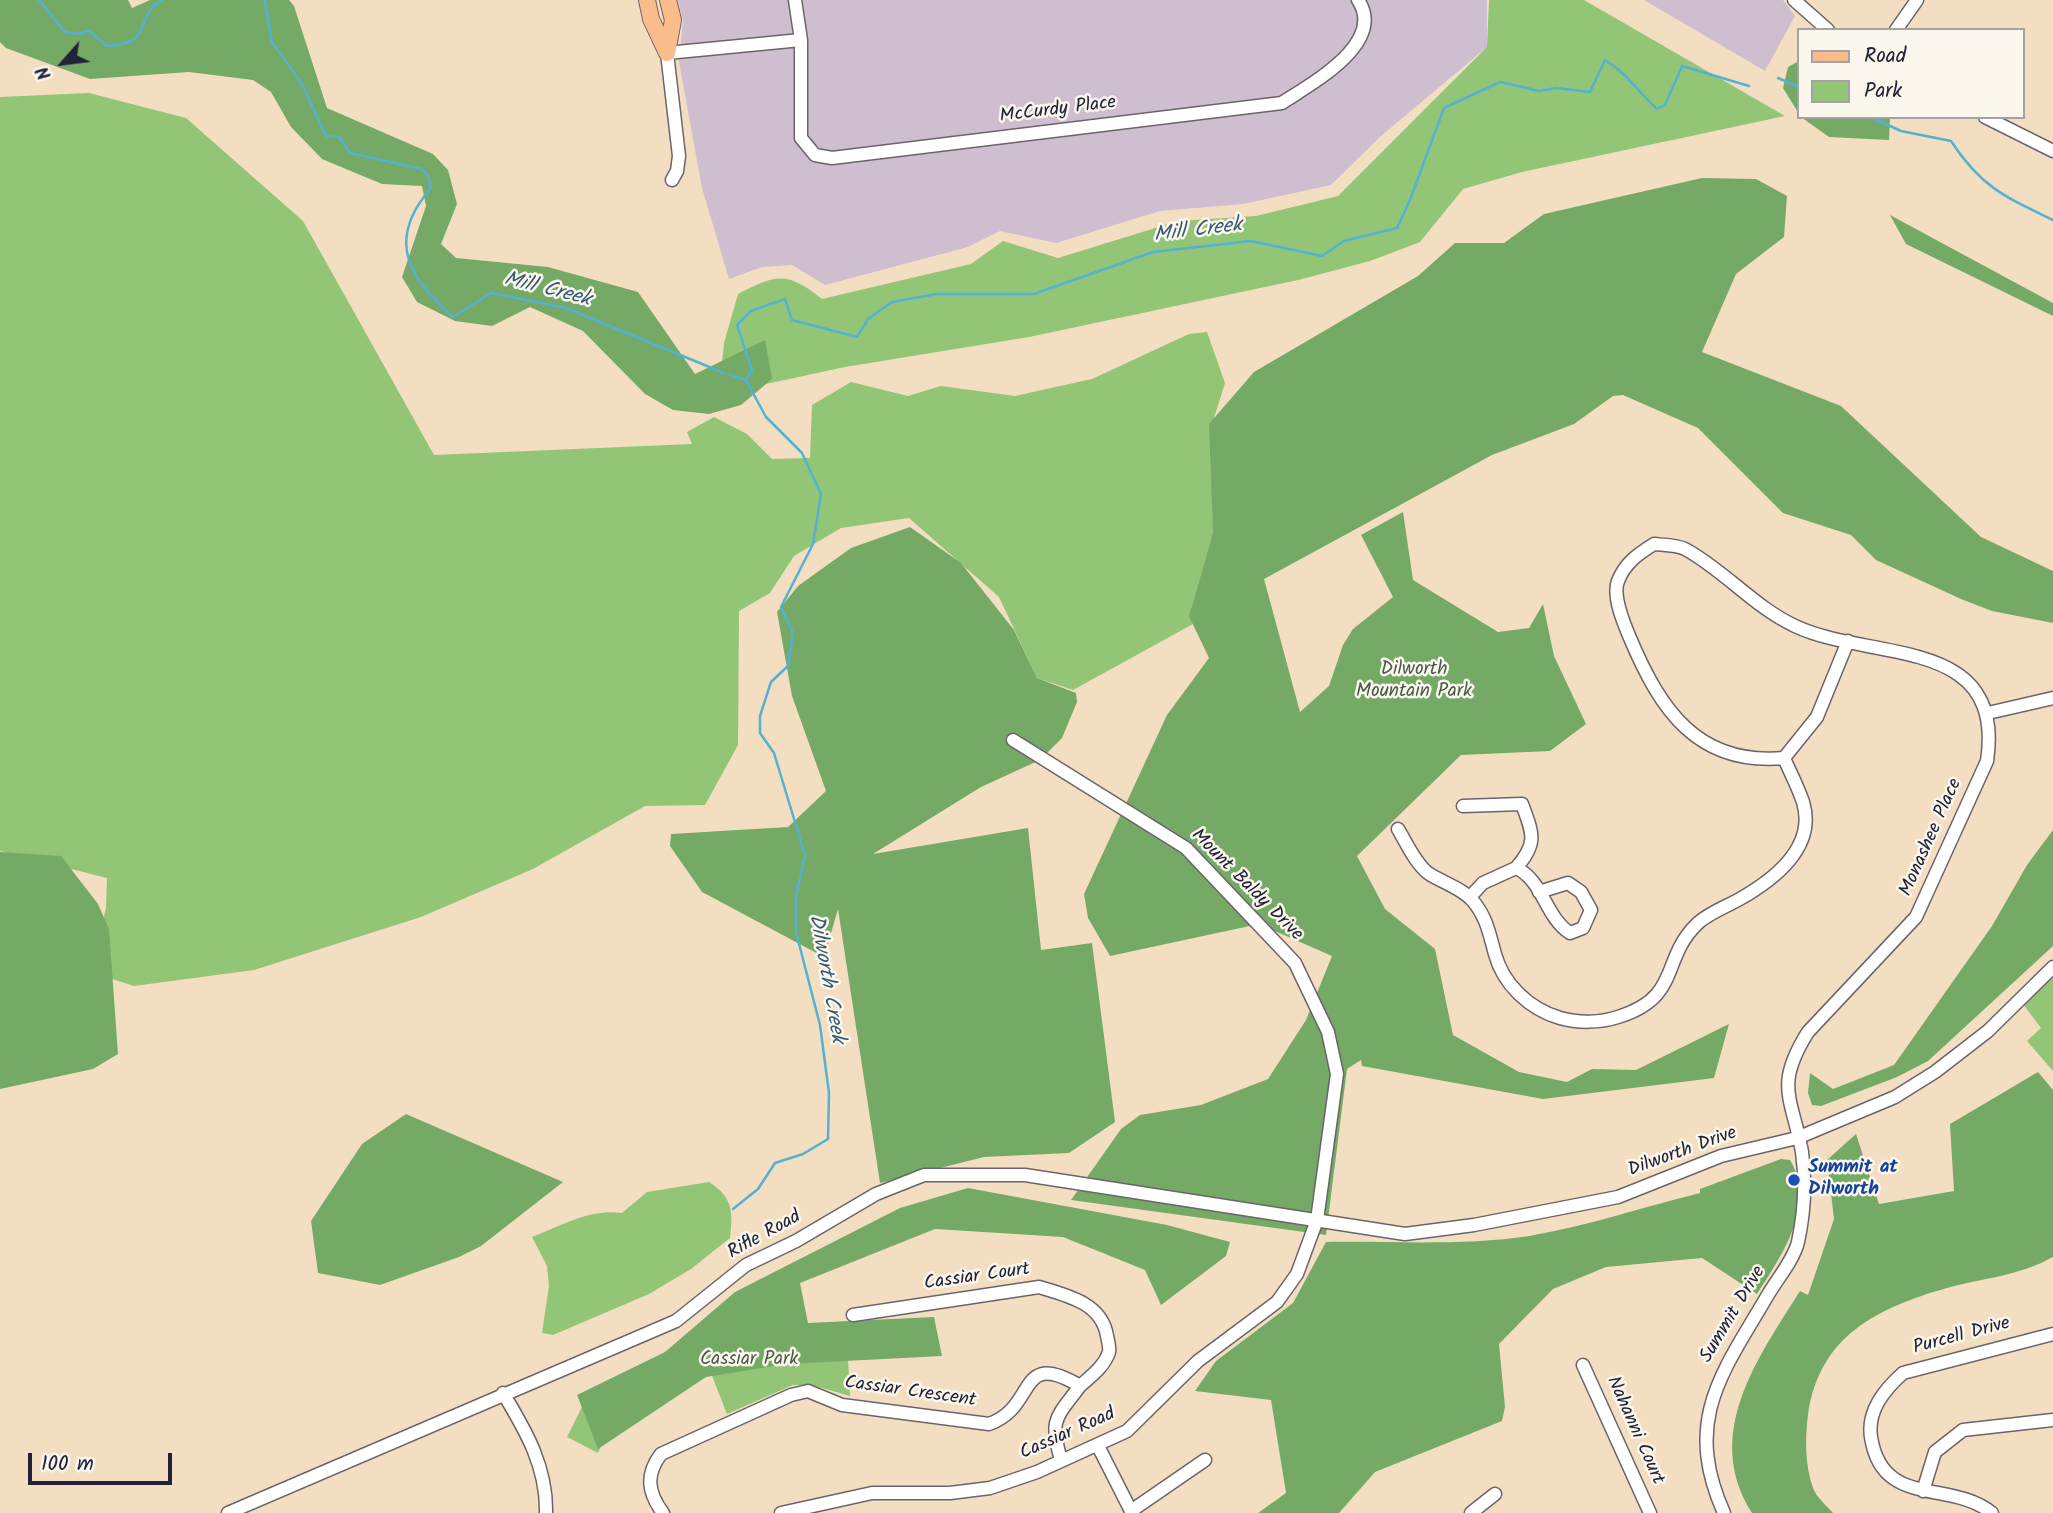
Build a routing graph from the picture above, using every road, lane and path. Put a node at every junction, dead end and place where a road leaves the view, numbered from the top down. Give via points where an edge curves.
1 (647, 0) edge
2 (668, 0) edge
3 (795, 0) edge
4 (1358, 0) edge
5 (1794, 0) edge
6 (1917, 0) edge
7 (1826, 28) edge
8 (1897, 28) edge
9 (801, 40) junction
10 (667, 53) junction
11 (1989, 119) edge
12 (2053, 152) edge
13 (672, 180) dead end
14 (1848, 641) junction
15 (2053, 698) edge
16 (1988, 713) junction
17 (1013, 740) dead end
18 (1784, 758) junction
19 (1463, 806) dead end
20 (1398, 829) dead end
21 (1516, 868) junction
22 (1539, 892) dead end
23 (1470, 897) junction
24 (2053, 967) edge
25 (1797, 1138) junction
26 (1317, 1220) junction
27 (853, 1315) dead end
28 (2053, 1334) edge
29 (1583, 1366) dead end
30 (1080, 1386) junction
31 (503, 1393) junction
32 (2053, 1420) edge
33 (1098, 1446) junction
34 (1061, 1460) junction
35 (1205, 1460) dead end
36 (1923, 1491) junction
37 (1495, 1494) dead end
38 (1130, 1512) edge
39 (228, 1513) edge
40 (545, 1513) edge
41 (663, 1513) edge
42 (781, 1513) edge
43 (1471, 1513) edge
44 (1650, 1513) edge
45 (1724, 1513) edge
46 (1993, 1513) edge

1 - 10 main road via 650,19
2 - 10 main road via 673,20
3 - 9 street, McCurdy Place
4 - 9 street, McCurdy Place via 1365,12 1363,37 1328,73 1282,103 832,158 815,155 801,138
5 - 7 street
6 - 8 street
9 - 10 street
10 - 13 street via 679,156
11 - 12 street
14 - 16 street via 1943,664 1973,688
14 - 18 street via 1817,717
14 - 18 street via 1796,627 1684,548 1654,544 1630,560 1616,584 1623,622 1665,708 1707,745 1764,760
15 - 16 street
16 - 25 street, Monashee Place via 1987,761 1916,917 1808,1031 1795,1052 1787,1075 1787,1094
17 - 26 street, Mount Baldy Drive via 1186,848 1295,963 1328,1032 1337,1073
18 - 23 street via 1804,804 1797,849 1783,869 1762,886 1697,924 1654,999 1640,1010 1585,1022 1559,1018 1529,1004 1511,986 1495,957 1487,920
19 - 21 street via 1522,804 1532,833 1531,851
20 - 23 street via 1424,870
21 - 22 street via 1529,874
21 - 23 street via 1483,883
24 - 25 street, Dilworth Drive via 1988,1031 1936,1072 1895,1097
25 - 26 street, Dilworth Drive via 1721,1156 1618,1197 1475,1225 1405,1234
25 - 45 street, Summit Drive via 1804,1200 1797,1245 1717,1382 1704,1441
26 - 31 street, Rifle Road via 1025,1175 924,1175 876,1194 746,1265 676,1321
26 - 33 street, Cassiar Road via 1297,1274 1277,1302 1198,1361 1127,1431
27 - 30 street, Cassiar Court via 1039,1287 1065,1295 1090,1305 1106,1329 1110,1350 1102,1366
28 - 36 street, Purcell Drive via 1921,1367 1903,1373 1888,1386 1869,1425 1873,1452 1885,1472 1902,1485
29 - 44 street, Nahanni Court
30 - 34 street via 1055,1419
30 - 41 street, Cassiar Crescent via 1058,1373 1044,1371 1033,1378 1003,1419 989,1424 842,1405 808,1391 791,1395 661,1454 651,1467 649,1482
31 - 39 street, Rifle Road
31 - 40 street via 539,1460
32 - 36 street via 1963,1430 1935,1452
33 - 34 street, Cassiar Road
33 - 38 street
34 - 42 street, Cassiar Road via 990,1488 872,1493
35 - 38 street
36 - 46 street, Purcell Drive via 1973,1499
37 - 43 street

